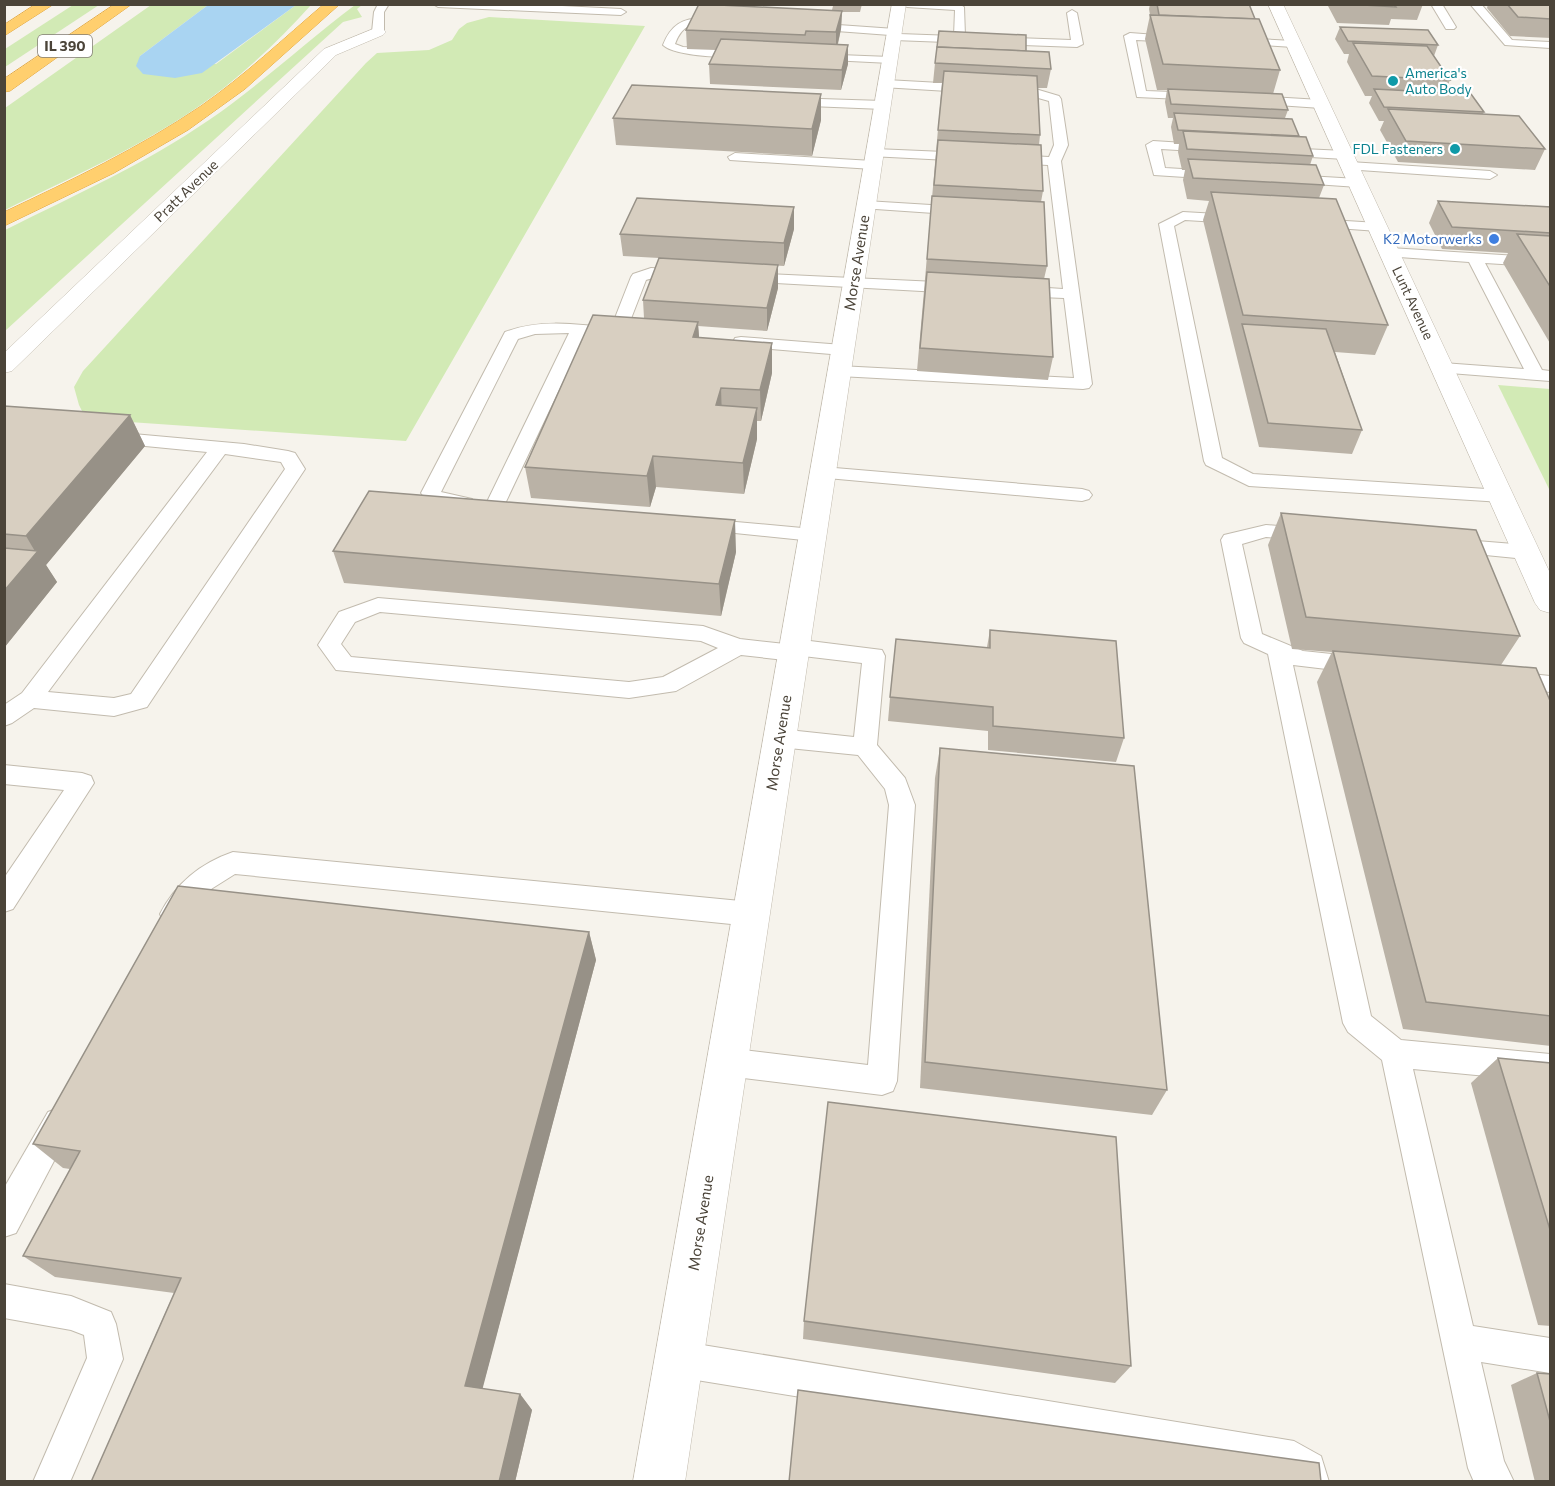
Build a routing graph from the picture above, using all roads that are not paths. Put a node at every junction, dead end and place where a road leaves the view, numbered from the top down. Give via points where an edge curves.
1 (47, 4) edge
2 (125, 4) edge
3 (333, 4) edge
4 (384, 4) edge
5 (438, 4) edge
6 (1275, 4) edge
7 (1436, 4) edge
8 (1475, 4) edge
9 (706, 9) edge
10 (729, 10) edge
11 (621, 12) dead end
12 (1072, 13) dead end
13 (806, 14) edge
14 (840, 16) edge
15 (733, 22) edge
16 (800, 25) edge
17 (1450, 27) dead end
18 (4, 32) edge
19 (378, 32) joint
20 (1188, 39) edge
21 (893, 40) edge
22 (959, 40) junction
23 (1223, 41) edge
24 (1293, 44) junction
25 (1551, 45) edge
26 (763, 54) edge
27 (798, 56) edge
28 (4, 87) edge
29 (1208, 98) edge
30 (1242, 99) edge
31 (772, 101) edge
32 (1321, 104) junction
33 (1225, 149) edge
34 (1261, 151) edge
35 (735, 157) edge
36 (874, 159) junction
37 (1054, 161) junction
38 (1351, 168) junction
39 (1490, 175) edge
40 (1229, 176) edge
41 (1276, 178) edge
42 (866, 205) junction
43 (981, 212) edge
44 (4, 220) edge
45 (1252, 220) edge
46 (1298, 222) edge
47 (1378, 227) junction
48 (1390, 253) junction
49 (1475, 258) junction
50 (1551, 262) edge
51 (699, 275) edge
52 (722, 277) edge
53 (854, 283) junction
54 (968, 289) edge
55 (1003, 290) edge
56 (1072, 294) junction
57 (578, 331) junction
58 (617, 333) junction
59 (653, 336) edge
60 (724, 341) edge
61 (841, 360) junction
62 (4, 366) edge
63 (1443, 368) junction
64 (1544, 376) edge
65 (95, 436) edge
66 (220, 447) junction
67 (823, 473) junction
68 (1082, 495) dead end
69 (1502, 496) junction
70 (495, 506) junction
71 (518, 508) edge
72 (683, 523) edge
73 (813, 536) junction
74 (1325, 536) edge
75 (1432, 544) edge
76 (1537, 563) edge
77 (1551, 603) edge
78 (738, 647) junction
79 (794, 650) junction
80 (1278, 650) junction
81 (1384, 667) edge
82 (1491, 678) edge
83 (1551, 684) edge
84 (30, 699) junction
85 (4, 717) edge
86 (779, 738) junction
87 (865, 747) junction
88 (4, 774) edge
89 (4, 901) edge
90 (751, 914) junction
91 (163, 935) edge
92 (1395, 1053) junction
93 (727, 1062) junction
94 (1551, 1068) edge
95 (72, 1098) edge
96 (4, 1221) edge
97 (4, 1301) edge
98 (1459, 1341) junction
99 (1551, 1355) edge
100 (678, 1359) junction
101 (51, 1482) edge
102 (659, 1482) edge
103 (1310, 1482) edge
104 (1496, 1482) edge

1 - 18 highway, IL 390
2 - 28 highway, IL 390
3 - 44 highway via 206,110 154,144
4 - 19 lane via 379,12
5 - 11 lane
6 - 24 street, Lunt Avenue
7 - 17 lane
8 - 25 lane via 1509,43
9 - 10 lane
12 - 22 lane via 1077,44
13 - 14 lane
15 - 26 lane via 682,24 675,28 669,45 681,50
16 - 21 lane
19 - 62 street, Pratt Avenue via 330,52
20 - 29 lane via 1130,36 1141,94
21 - 22 lane
21 - 22 lane via 954,6 960,9
21 - 27 lane
21 - 31 lane
21 - 36 street, Morse Avenue
21 - 37 lane via 1055,99 1061,145
23 - 24 lane
24 - 32 street, Lunt Avenue
30 - 32 lane
32 - 38 street, Lunt Avenue
33 - 40 lane via 1154,145 1159,172
34 - 38 lane
35 - 36 lane
36 - 37 lane
36 - 42 street, Morse Avenue
37 - 56 lane via 1055,217
38 - 39 lane
38 - 41 lane
38 - 47 street, Lunt Avenue
42 - 43 lane
42 - 53 street, Morse Avenue
45 - 69 lane via 1183,216 1166,224 1213,461 1249,480
46 - 47 lane
47 - 48 street, Lunt Avenue
48 - 49 lane
48 - 63 street, Lunt Avenue
49 - 50 lane
49 - 64 lane
51 - 58 lane via 651,273 639,277
52 - 53 lane
53 - 54 lane
53 - 61 street, Morse Avenue
55 - 56 lane
56 - 61 lane via 1083,384
57 - 58 lane
57 - 70 lane
57 - 70 lane via 537,328 511,336 430,493 452,502
58 - 59 lane
60 - 61 lane
61 - 67 street, Morse Avenue
63 - 64 lane
63 - 69 street, Lunt Avenue
65 - 66 lane
66 - 84 lane
66 - 84 lane via 288,457 295,469 139,701 114,707
67 - 68 lane
67 - 73 street, Morse Avenue
69 - 76 street, Lunt Avenue
70 - 71 lane
72 - 73 lane
73 - 79 street, Morse Avenue
74 - 80 lane via 1266,531 1231,540 1252,638
75 - 76 lane
76 - 77 street, Lunt Avenue
78 - 78 lane via 703,634 378,605 347,617 329,645 344,664 629,690 668,685
78 - 79 lane
79 - 86 street, Morse Avenue
79 - 87 lane via 874,656
80 - 81 lane via 1300,659
80 - 92 lane via 1358,1023
82 - 83 lane
84 - 85 lane
86 - 87 lane
86 - 90 street, Morse Avenue
87 - 93 lane via 896,785 902,805 882,1081
88 - 89 lane via 82,783
90 - 91 lane via 233,863 216,869 185,894
90 - 93 street, Morse Avenue
92 - 94 lane
92 - 98 lane
93 - 100 street, Morse Avenue
95 - 96 lane
97 - 101 lane via 71,1313 99,1324 105,1359
98 - 99 lane
98 - 104 lane via 1486,1468
100 - 102 street, Morse Avenue
100 - 103 lane via 1294,1459 1308,1469

